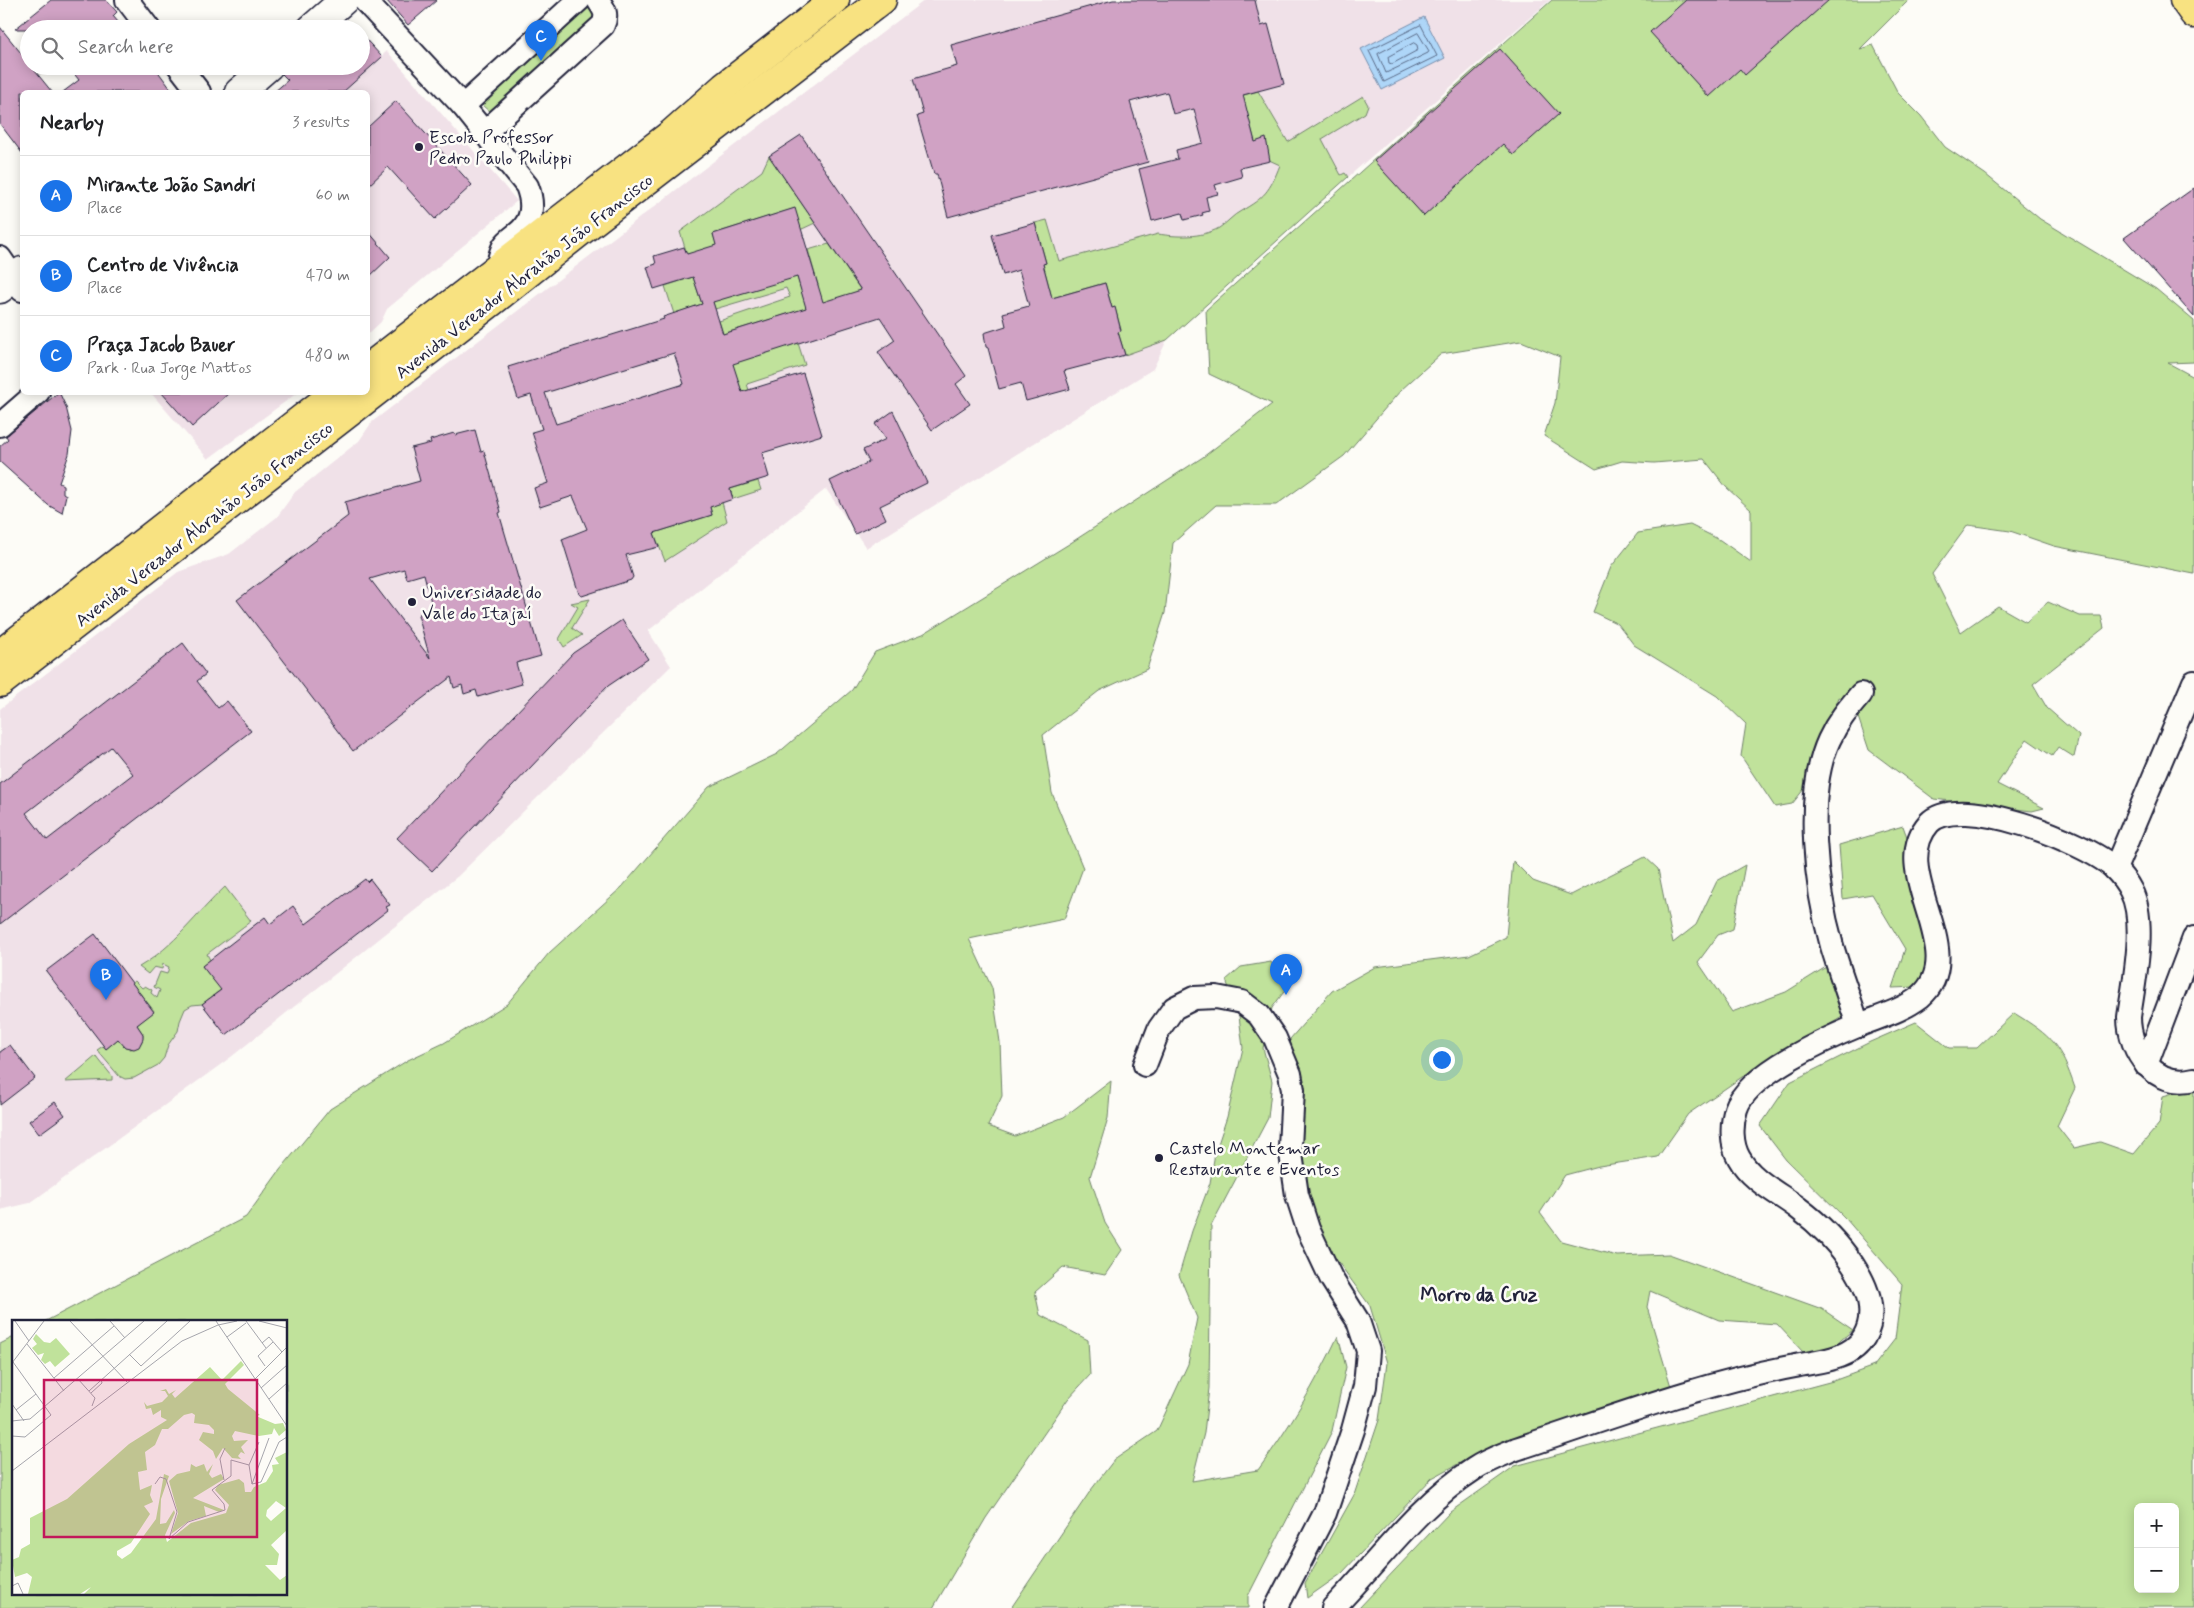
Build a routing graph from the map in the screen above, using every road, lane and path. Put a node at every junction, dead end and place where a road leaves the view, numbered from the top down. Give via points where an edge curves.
1 (127, 0) edge
2 (344, 0) edge
3 (364, 0) edge
4 (579, 0) edge
5 (598, 0) edge
6 (835, 0) edge
7 (2184, 0) edge
8 (860, 11) edge
9 (2194, 14) edge
10 (142, 20) edge
11 (321, 20) edge
12 (186, 75) edge
13 (259, 75) edge
14 (197, 90) edge
15 (241, 90) edge
16 (463, 106) junction
17 (485, 132) junction
18 (497, 269) junction
19 (370, 366) edge
20 (35, 395) edge
21 (332, 395) edge
22 (0, 425) edge
23 (0, 654) edge
24 (2194, 682) edge
25 (0, 683) edge
26 (1861, 694) dead end
27 (2115, 869) junction
28 (2194, 938) edge
29 (1858, 1026) junction
30 (2146, 1065) junction
31 (1145, 1066) dead end
32 (2194, 1079) edge
33 (1276, 1608) edge
34 (1333, 1608) edge

1 - 10 street
2 - 11 main road
3 - 16 street
4 - 16 street
5 - 17 street via 605,10 603,25
6 - 18 main road, Avenida Vereador Abrahão João Francisco via 724,87 671,134
7 - 9 main road
8 - 25 main road, Avenida Vereador Abrahão João Francisco via 789,73
12 - 14 street
13 - 15 main road
16 - 17 street
17 - 18 street via 527,186 531,197 529,219 504,246
18 - 19 main road, Avenida Vereador Abrahão João Francisco
20 - 22 street
21 - 23 main road, Avenida Vereador Abrahão João Francisco
24 - 27 street
26 - 29 street via 1840,719 1828,742 1819,771 1815,806 1815,845 1825,916
27 - 29 street via 2082,848 1998,816 1950,813 1931,821 1917,853 1917,875 1936,944 1938,964 1932,982 1921,996 1899,1010
27 - 30 street via 2130,890 2140,926 2129,1031
28 - 30 street
29 - 34 street via 1801,1053 1754,1082 1735,1110 1732,1127 1740,1160 1753,1176 1826,1231 1860,1276 1870,1312 1864,1338 1852,1350 1835,1358 1746,1375 1516,1449 1488,1461 1459,1480 1420,1513
30 - 32 street via 2172,1080
31 - 33 street via 1159,1029 1174,1008 1194,998 1216,997 1242,1002 1258,1015 1275,1038 1290,1074 1290,1147 1297,1194 1308,1229 1331,1278 1358,1321 1368,1350 1365,1386 1328,1504

